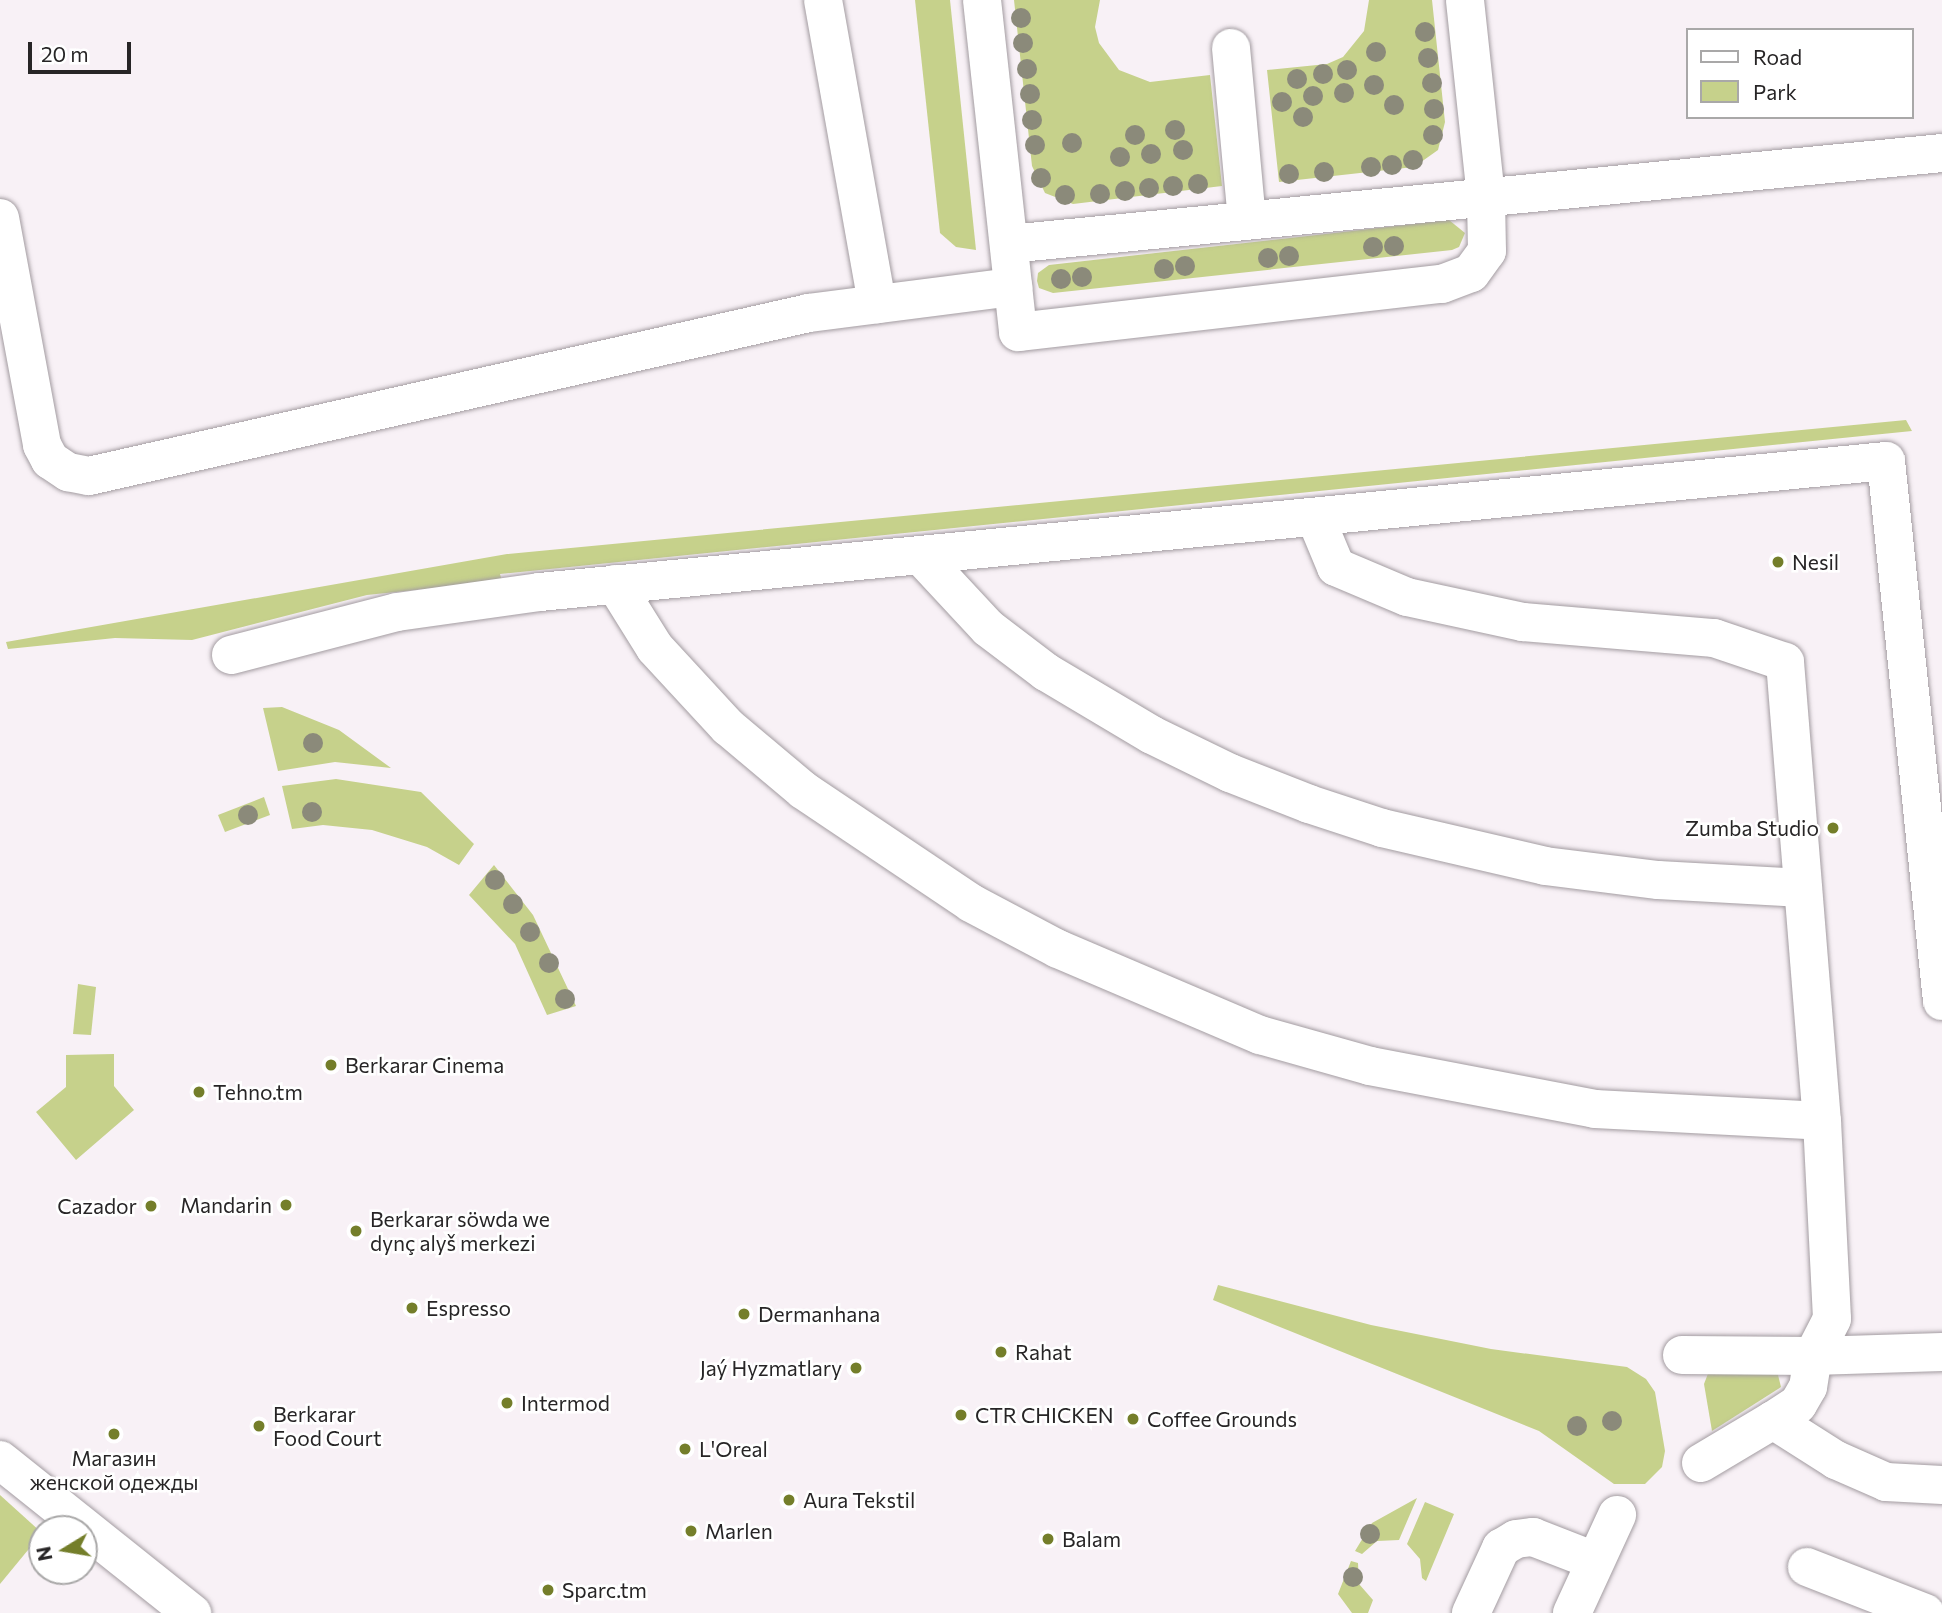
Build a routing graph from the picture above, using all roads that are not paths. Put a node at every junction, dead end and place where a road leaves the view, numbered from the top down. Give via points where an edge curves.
1 (823, 0) edge
2 (982, 0) edge
3 (1465, 0) edge
4 (1231, 48) dead end
5 (1942, 153) edge
6 (1486, 197) junction
7 (0, 218) edge
8 (1247, 219) junction
9 (1009, 244) junction
10 (1013, 287) junction
11 (877, 303) junction
12 (1315, 519) junction
13 (922, 557) junction
14 (615, 584) junction
15 (231, 655) dead end
16 (1803, 888) junction
17 (1942, 1001) edge
18 (1822, 1121) junction
19 (1942, 1352) edge
20 (1682, 1355) dead end
21 (1813, 1356) junction
22 (1773, 1420) junction
23 (0, 1460) edge
24 (1702, 1463) dead end
25 (1942, 1485) edge
26 (1617, 1515) dead end
27 (1595, 1561) junction
28 (1807, 1567) dead end
29 (191, 1613) edge
30 (1471, 1613) edge
31 (1572, 1613) edge
32 (1924, 1613) edge

1 - 11 lane
2 - 9 lane
3 - 6 lane
4 - 8 lane
5 - 6 lane
6 - 8 lane
6 - 10 lane via 1487,251 1471,273 1442,284 1018,332
7 - 11 lane via 42,445 50,460 68,472 89,476 809,313
8 - 9 lane
9 - 10 lane
10 - 11 lane
12 - 13 lane
12 - 16 lane via 1336,567 1407,597 1523,622 1714,638 1785,662
12 - 17 lane via 1886,461
13 - 14 lane
13 - 16 lane via 988,628 1045,673 1152,735 1309,804 1382,828 1545,866 1658,880
14 - 15 lane via 397,612
14 - 18 lane via 655,648 700,698 803,790 971,903 1105,971 1260,1035 1462,1087 1595,1109
16 - 18 lane
18 - 21 lane via 1832,1319
19 - 21 lane
20 - 21 lane
21 - 22 lane via 1808,1387 1798,1404
22 - 24 lane
22 - 25 lane via 1836,1460 1886,1482
23 - 29 lane
26 - 27 lane
27 - 30 lane via 1533,1537 1516,1539 1502,1548
27 - 31 lane
28 - 32 lane

